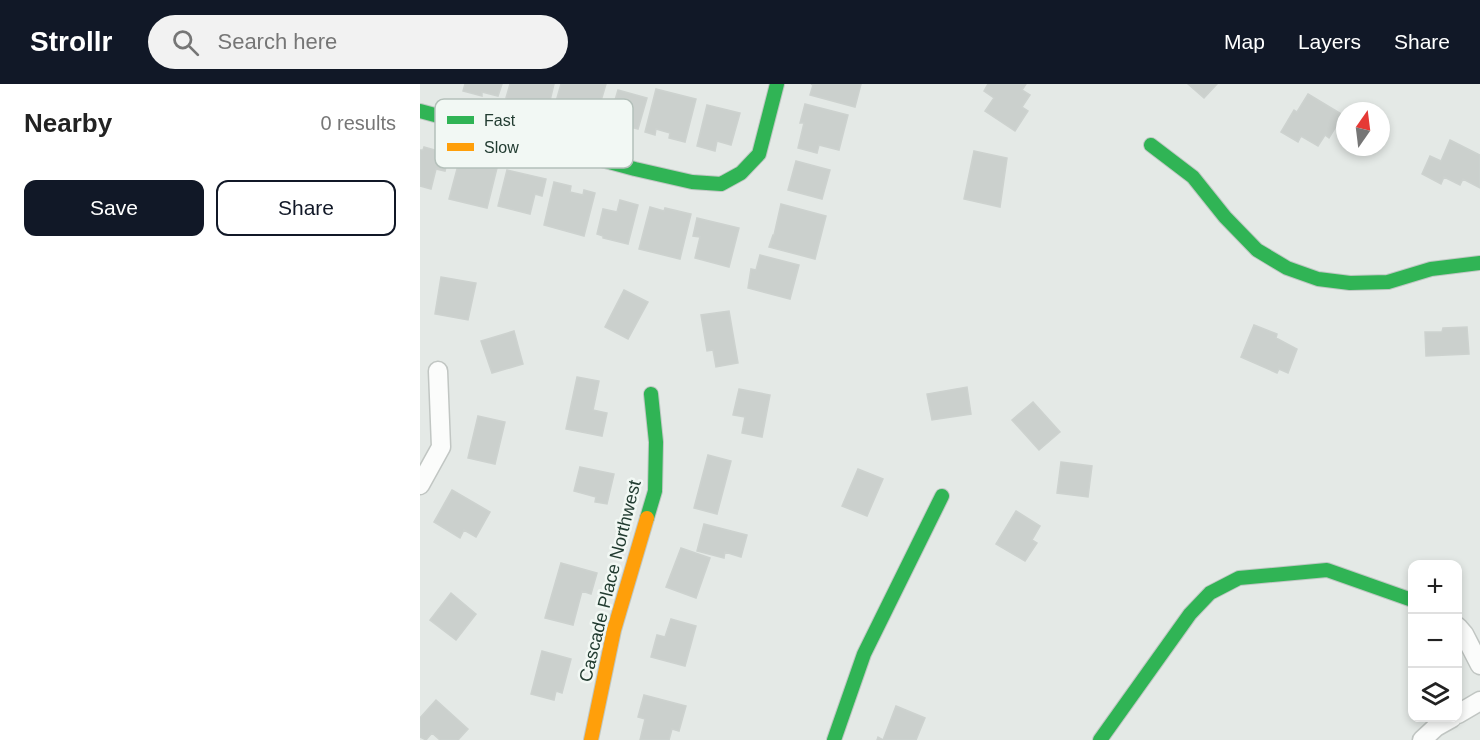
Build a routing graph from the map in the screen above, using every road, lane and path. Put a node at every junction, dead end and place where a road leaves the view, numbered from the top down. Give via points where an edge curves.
1 (777, 84) edge
2 (420, 111) edge
3 (435, 115) edge
4 (1151, 145) dead end
5 (630, 168) edge
6 (1480, 263) edge
7 (438, 371) dead end
8 (651, 394) dead end
9 (420, 485) edge
10 (942, 496) dead end
11 (1408, 598) edge
12 (1462, 632) edge
13 (1480, 665) edge
14 (1480, 701) edge
15 (1462, 712) edge
16 (1444, 722) edge
17 (591, 740) edge
18 (834, 740) edge
19 (1100, 740) edge
20 (1422, 740) edge

1 - 5 street via 759,154 741,173 721,184 692,182
2 - 3 street
4 - 6 street via 1193,177 1257,250 1287,268 1318,279 1350,284 1388,282 1431,270
7 - 9 street via 441,447
8 - 17 street, Cascade Place Northwest via 656,442 655,491 614,630
10 - 18 street via 864,654
11 - 19 street via 1327,570 1239,578 1210,593 1190,614
12 - 13 street
14 - 15 street
16 - 20 street

